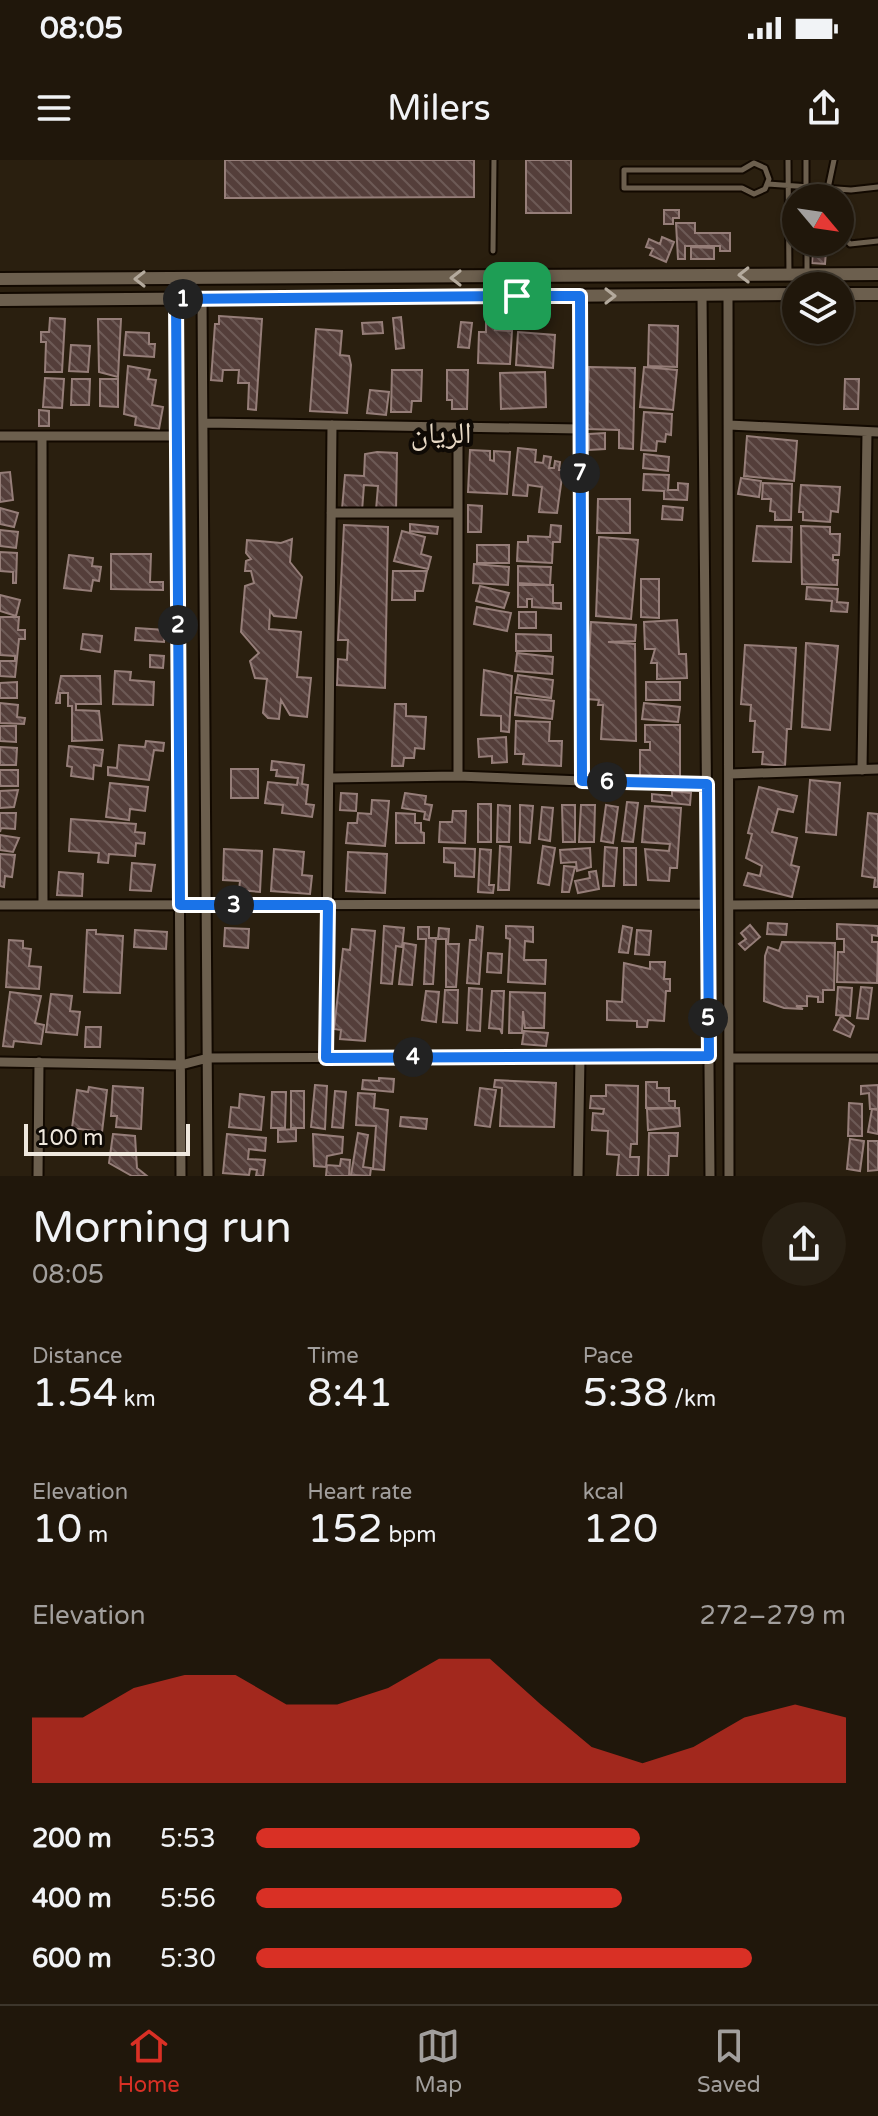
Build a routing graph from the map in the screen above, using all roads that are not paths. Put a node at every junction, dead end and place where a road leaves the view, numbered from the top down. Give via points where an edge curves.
1 (494, 160) edge
2 (788, 160) edge
3 (806, 160) edge
4 (834, 160) edge
5 (768, 184) junction
6 (788, 184) edge
7 (806, 184) edge
8 (827, 184) edge
9 (782, 186) edge
10 (878, 187) edge
11 (854, 188) edge
12 (878, 241) edge
13 (854, 244) edge
14 (493, 251) dead end
15 (854, 274) edge
16 (878, 274) edge
17 (782, 275) edge
18 (0, 279) edge
19 (782, 294) edge
20 (854, 294) edge
21 (878, 294) edge
22 (702, 295) junction
23 (728, 295) junction
24 (580, 296) junction
25 (202, 298) junction
26 (176, 299) junction
27 (0, 300) edge
28 (203, 423) junction
29 (332, 425) junction
30 (729, 425) junction
31 (458, 427) junction
32 (580, 429) junction
33 (873, 432) edge
34 (0, 436) edge
35 (42, 436) junction
36 (177, 436) junction
37 (331, 513) junction
38 (458, 513) junction
39 (878, 769) edge
40 (862, 770) junction
41 (730, 774) junction
42 (458, 776) junction
43 (330, 778) junction
44 (582, 781) junction
45 (707, 784) junction
46 (43, 904) junction
47 (707, 904) junction
48 (878, 904) edge
49 (0, 905) edge
50 (180, 905) junction
51 (207, 905) junction
52 (328, 905) junction
53 (731, 905) junction
54 (709, 1056) junction
55 (580, 1057) junction
56 (208, 1058) junction
57 (326, 1058) junction
58 (731, 1058) junction
59 (878, 1058) edge
60 (0, 1062) edge
61 (39, 1062) junction
62 (181, 1065) junction
63 (38, 1176) edge
64 (181, 1176) edge
65 (208, 1176) edge
66 (578, 1176) edge
67 (710, 1176) edge
68 (729, 1176) edge

1 - 14 lane
2 - 6 lane
3 - 7 lane
4 - 8 lane
5 - 5 lane via 768,173 754,163 742,170 624,170 624,188 742,188 754,194
5 - 9 lane
10 - 11 lane
12 - 13 lane
15 - 16 street
17 -> 18 street
19 - 23 street
20 - 21 street
22 - 23 street
24 -> 22 street
22 - 45 street
23 - 30 street
24 - 25 street
24 - 32 street
25 - 26 street
25 - 28 street
26 - 27 street
26 - 36 street
28 - 29 street
28 - 51 street
29 - 31 street
29 - 37 street
30 - 33 street
30 - 41 street
31 - 32 street
31 - 38 street
32 - 44 street
33 - 40 street
34 - 35 street
35 - 36 street
35 - 46 street
36 - 50 street
37 - 38 street
37 - 43 street
38 - 42 street
39 - 40 street
40 - 41 street
41 - 53 street
42 - 43 street
42 - 44 street
43 - 52 street
44 - 45 street
45 - 47 street
46 - 49 street
46 - 50 street
47 - 52 street
47 - 54 street
48 - 53 street
50 - 51 street
50 - 62 street
51 - 52 street
51 - 56 street
52 - 57 street
53 - 58 street
54 - 55 street
54 - 67 street
55 - 57 street
55 - 66 street
56 - 57 street
56 - 62 street
56 - 65 street
58 - 59 street
58 - 68 street
60 - 61 street
61 - 62 street
61 - 63 street
62 - 64 street

